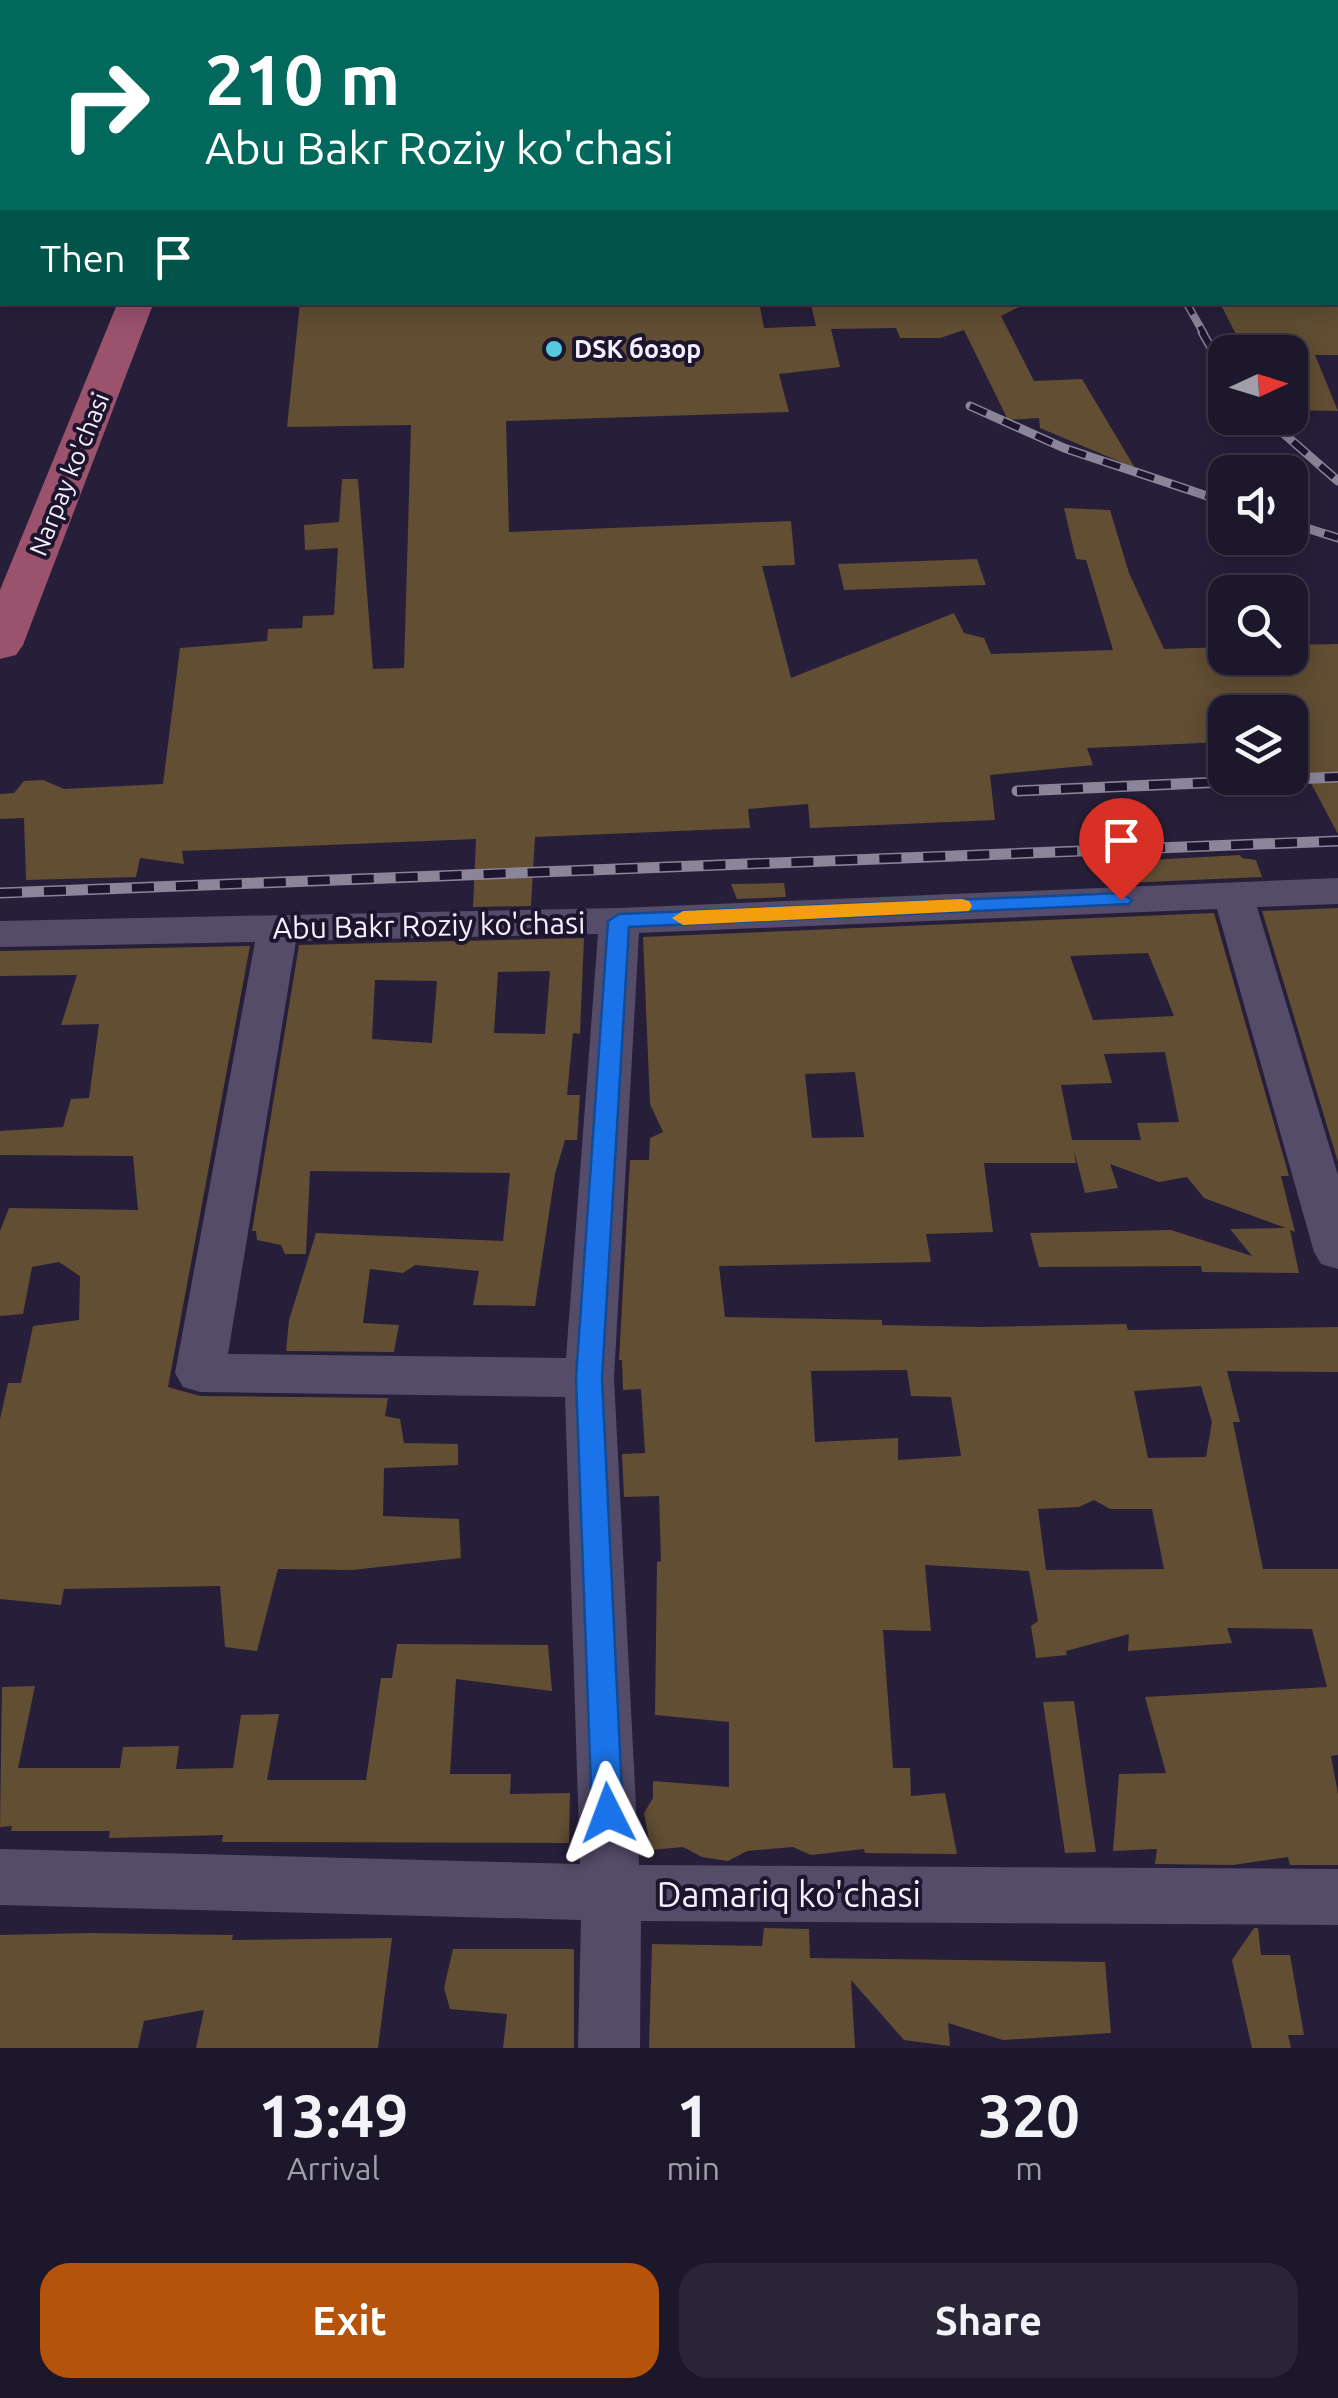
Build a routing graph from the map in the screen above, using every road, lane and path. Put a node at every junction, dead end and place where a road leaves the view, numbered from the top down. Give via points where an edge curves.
1 (135, 305) edge
2 (0, 646) edge
3 (1338, 891) edge
4 (1233, 895) junction
5 (619, 921) junction
6 (278, 928) junction
7 (0, 934) edge
8 (1338, 1252) edge
9 (589, 1378) junction
10 (0, 1878) edge
11 (611, 1892) junction
12 (1338, 1897) edge
13 (609, 2048) edge

1 - 2 main road, Narpay ko'chasi
3 - 4 street, Abu Bakr Roziy ko'chasi
4 - 5 street, Abu Bakr Roziy ko'chasi
4 - 8 street
5 - 6 street, Abu Bakr Roziy ko'chasi
5 - 9 street
6 - 7 street, Abu Bakr Roziy ko'chasi
6 - 9 street via 200,1374
9 - 11 street
10 - 11 street, Damariq ko'chasi
11 - 12 street, Damariq ko'chasi
11 - 13 street

